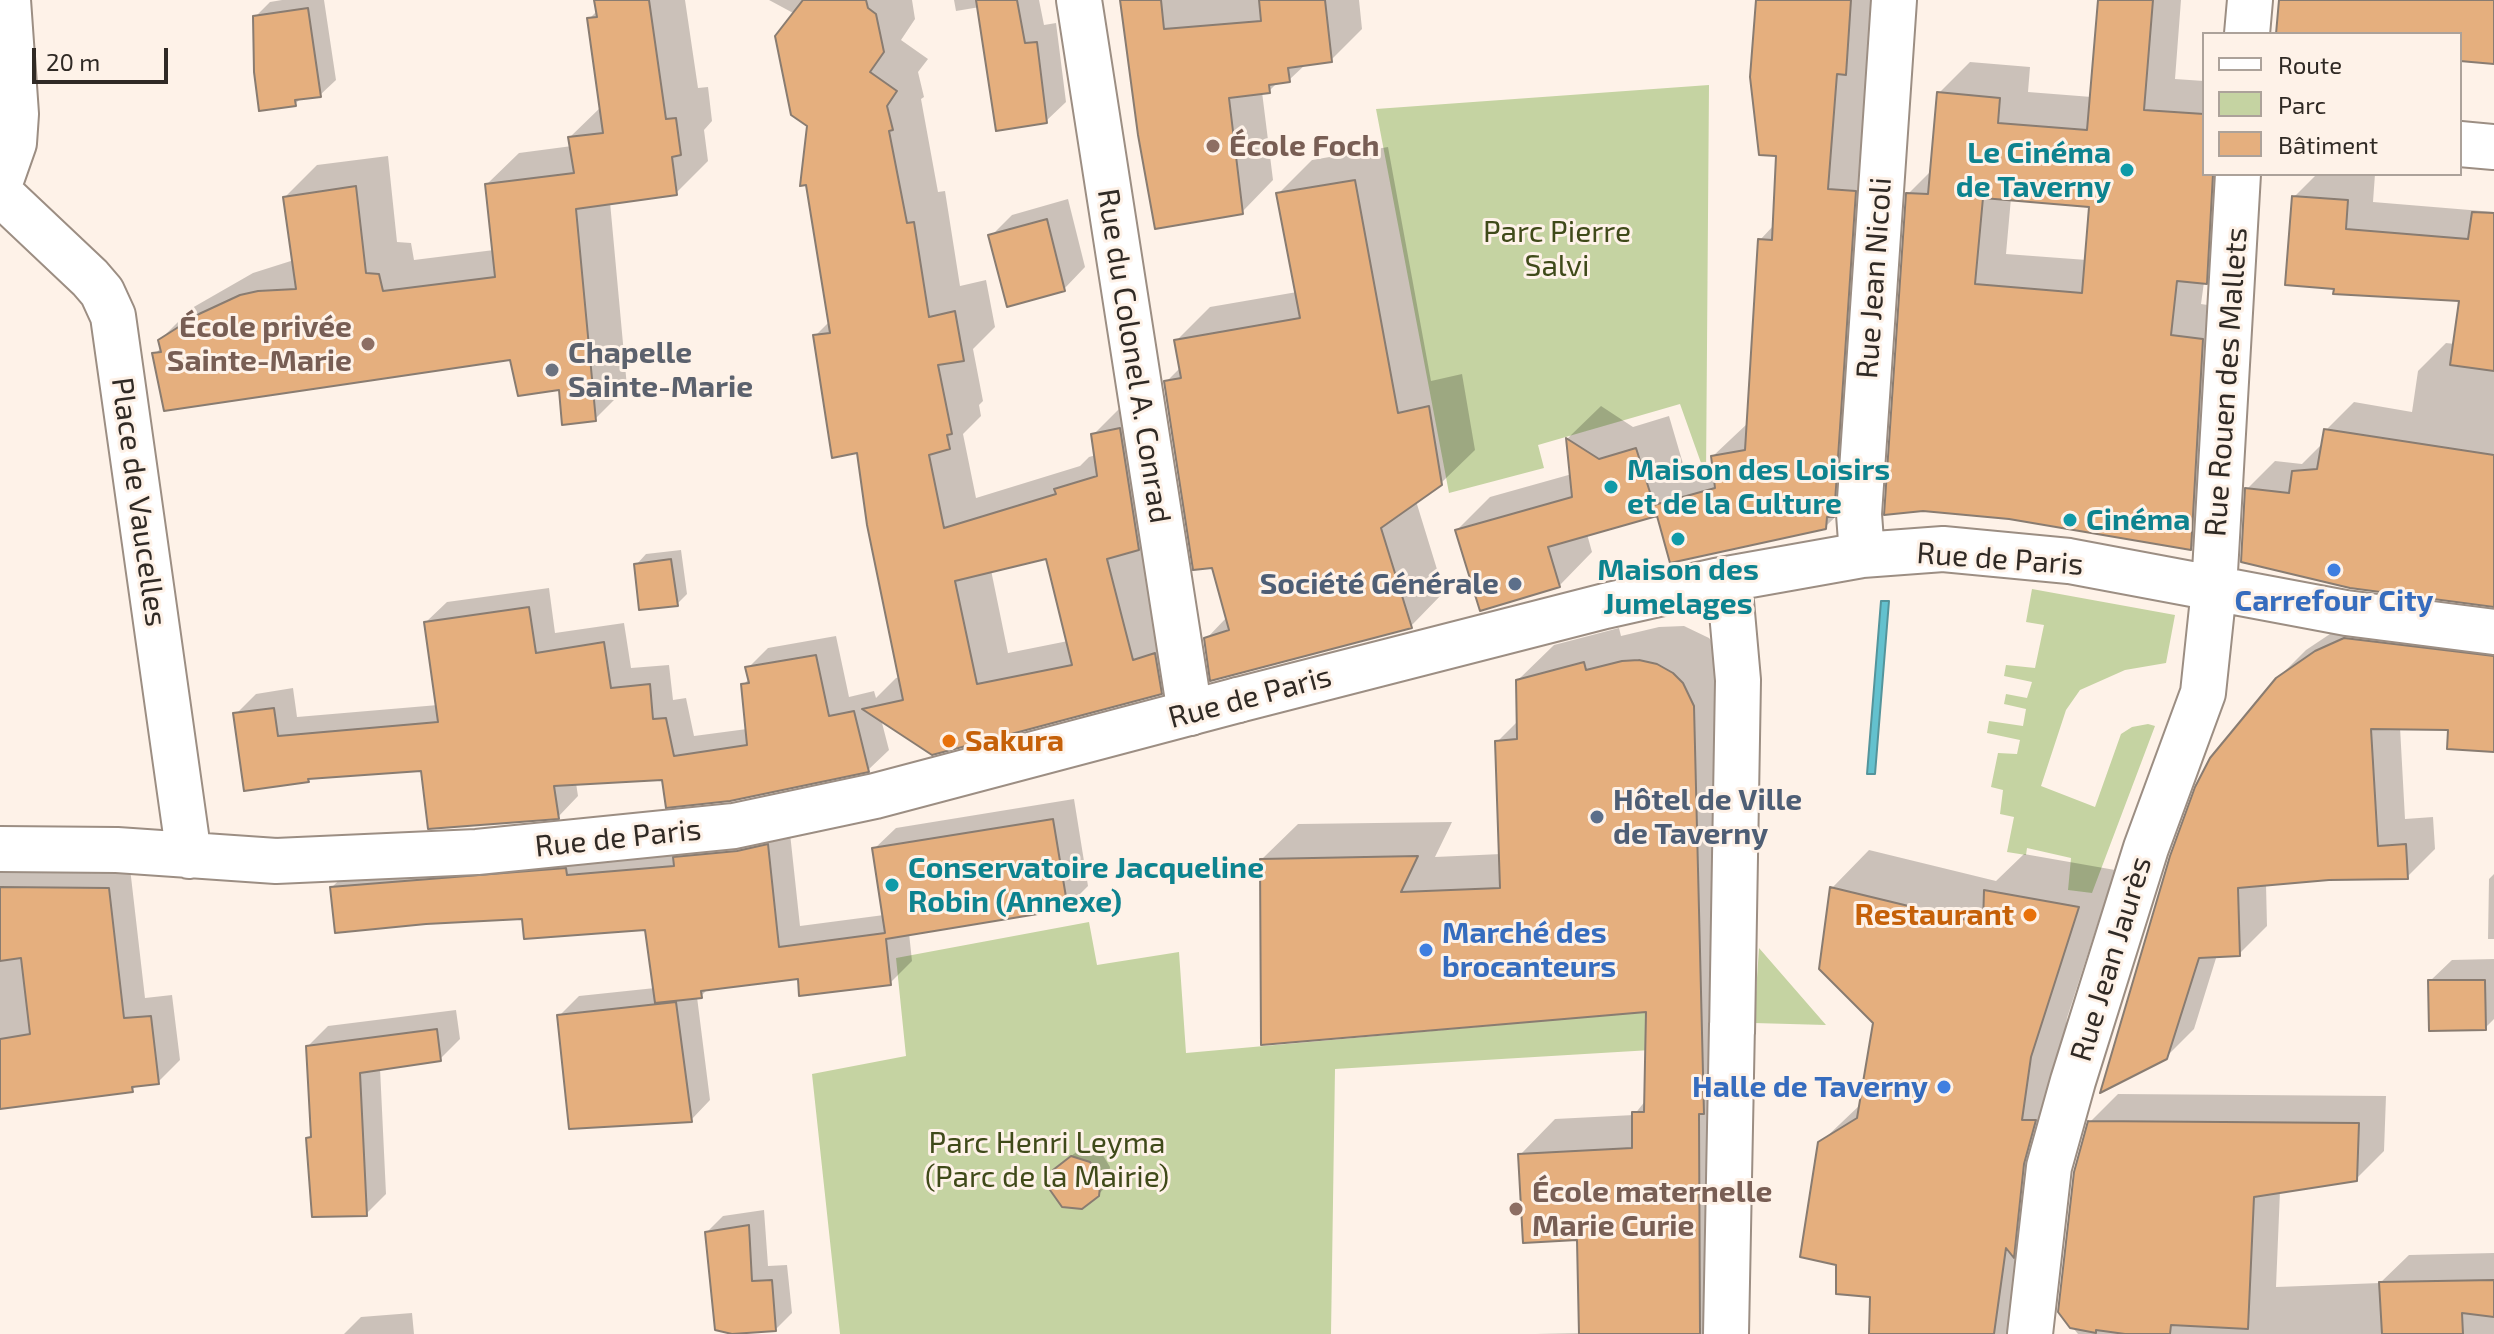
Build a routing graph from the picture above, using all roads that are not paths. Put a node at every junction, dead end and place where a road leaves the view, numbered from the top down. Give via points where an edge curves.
1 (8, 0) edge
2 (1079, 0) edge
3 (1894, 0) edge
4 (2250, 0) edge
5 (2247, 32) edge
6 (2462, 144) edge
7 (2494, 147) edge
8 (2238, 176) edge
9 (0, 183) edge
10 (0, 193) edge
11 (1862, 555) junction
12 (1729, 579) junction
13 (2214, 589) junction
14 (2494, 632) edge
15 (1190, 713) junction
16 (0, 846) edge
17 (189, 856) junction
18 (1726, 1334) edge
19 (2030, 1334) edge

1 - 9 street via 16,114 14,143
2 - 15 street, Rue du Colonel A. Conrad
3 - 11 street, Rue Jean Nicoli via 1859,514
4 - 5 street
6 - 7 street
8 - 13 street, Rue Rouen des Mallets
10 - 17 street, Place de Vaucelles via 90,278 113,316
11 - 12 street, Rue de Paris
11 - 13 street, Rue de Paris via 1943,549 2054,560
12 - 15 street, Rue de Paris
12 - 18 street via 1738,680
13 - 14 street, Rue de Paris
13 - 19 street, Rue Jean Jaurès via 2203,693 2146,848 2049,1167
15 - 17 street, Rue de Paris via 875,796 734,826 477,852 276,861
16 - 17 street, Rue de Paris

